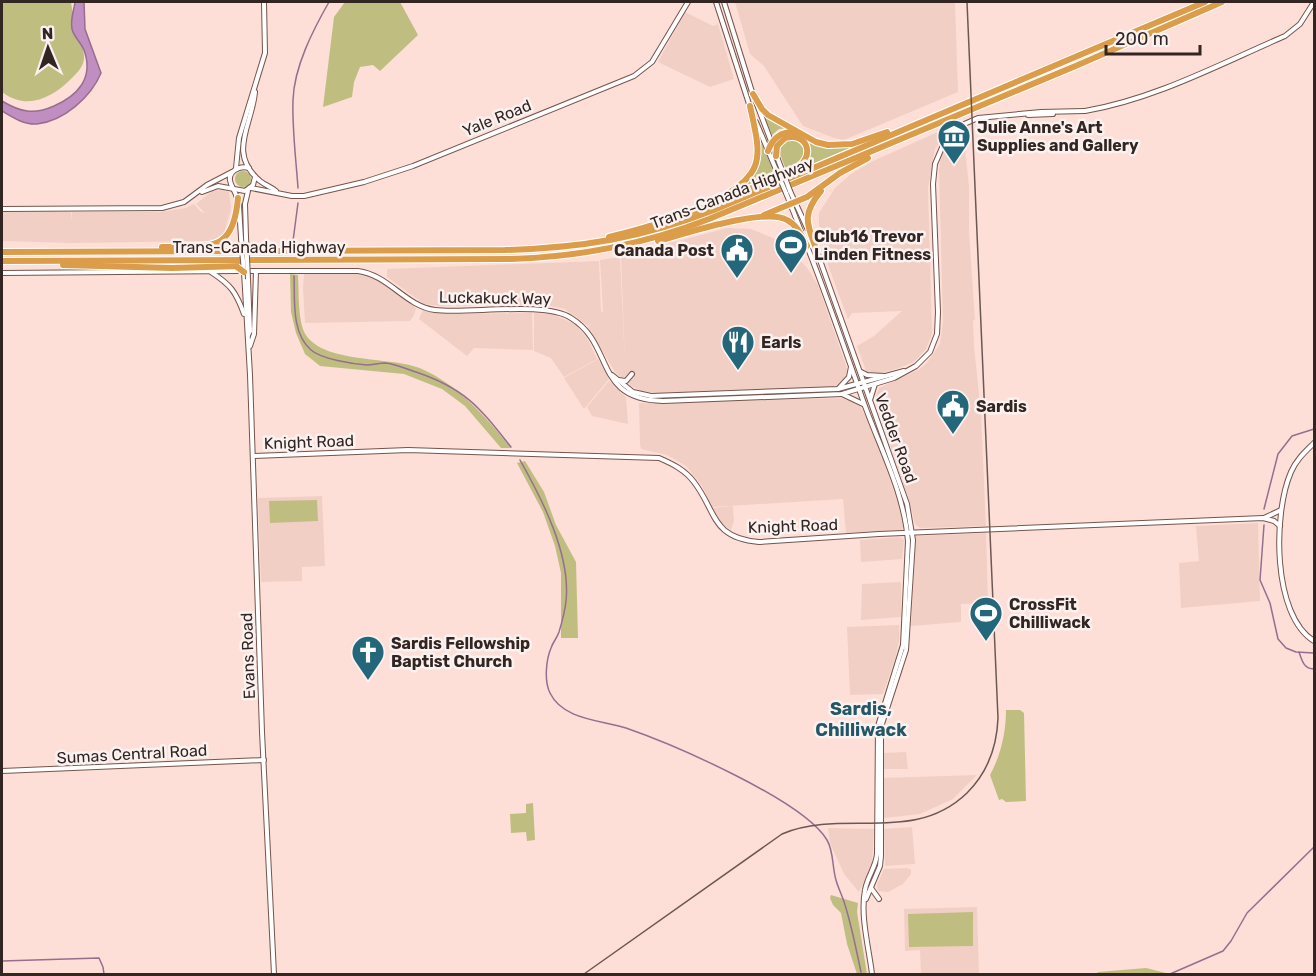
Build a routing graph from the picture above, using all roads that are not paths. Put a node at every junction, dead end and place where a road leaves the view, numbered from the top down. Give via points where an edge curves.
1 (264, 2) edge
2 (688, 2) edge
3 (716, 2) edge
4 (724, 2) edge
5 (1205, 2) edge
6 (1222, 2) edge
7 (1314, 2) edge
8 (255, 89) junction
9 (753, 94) junction
10 (963, 103) junction
11 (750, 106) junction
12 (925, 130) junction
13 (801, 134) junction
14 (771, 143) junction
15 (768, 151) junction
16 (776, 156) junction
17 (249, 169) junction
18 (234, 170) junction
19 (780, 171) junction
20 (254, 176) junction
21 (828, 183) junction
22 (234, 188) junction
23 (250, 189) junction
24 (278, 192) junction
25 (198, 193) junction
26 (238, 198) junction
27 (793, 203) junction
28 (2, 209) edge
29 (698, 211) junction
30 (749, 219) junction
31 (244, 237) junction
32 (807, 246) junction
33 (568, 247) junction
34 (90, 251) junction
35 (817, 251) junction
36 (2, 252) edge
37 (554, 257) junction
38 (2, 261) edge
39 (51, 261) junction
40 (211, 271) junction
41 (227, 271) junction
42 (245, 271) junction
43 (2, 273) edge
44 (226, 281) junction
45 (246, 320) junction
46 (248, 336) junction
47 (249, 350) junction
48 (851, 367) junction
49 (908, 370) junction
50 (860, 372) junction
51 (610, 373) junction
52 (632, 374) dead end
53 (884, 376) junction
54 (618, 380) junction
55 (875, 384) junction
56 (865, 385) junction
57 (859, 387) junction
58 (838, 389) junction
59 (842, 394) junction
60 (870, 400) junction
61 (865, 405) junction
62 (1314, 443) edge
63 (254, 456) junction
64 (1282, 509) junction
65 (1263, 518) junction
66 (1280, 526) junction
67 (910, 533) junction
68 (1314, 641) edge
69 (264, 760) junction
70 (2, 771) edge
71 (871, 887) junction
72 (879, 899) dead end
73 (865, 900) junction
74 (274, 975) edge
75 (872, 975) edge

1 - 8 street via 265,53
2 - 24 street, Yale Road via 658,52 634,76 364,182 304,196
3 - 11 street, Vedder Road
4 - 9 street, Vedder Road
5 - 10 highway, Trans-Canada Highway
6 - 12 highway, Trans-Canada Highway
7 - 49 street, Luckakuck Way via 1300,24 1285,36 1147,95 1084,111 978,118 947,138 935,164 933,184 937,334 924,359
8 - 17 street via 242,146
8 - 18 street via 239,138
9 - 13 highway via 765,112
9 - 14 street, Vedder Road
10 - 13 highway via 843,146 822,144
10 - 33 highway, Trans-Canada Highway via 682,222 617,240
11 - 15 street, Vedder Road
11 - 29 highway via 758,148 756,167 734,191
12 - 21 highway via 861,160
12 - 37 highway, Trans-Canada Highway via 674,232 617,247
13 - 14 highway via 784,132
14 - 15 highway
14 - 16 street, Vedder Road
15 - 19 street, Vedder Road
16 - 19 street, Vedder Road
16 - 29 highway via 777,146 785,138 797,137 807,147 805,161 794,170
17 - 18 street
17 - 20 street
18 - 22 street via 230,182
18 - 25 street
19 - 27 street, Vedder Road, bridge
20 - 23 street
20 - 24 street, Yale Road
21 - 27 highway
21 - 35 highway via 807,212
22 - 23 street via 242,192
22 - 25 street via 218,186
22 - 26 street, Evans Road
23 - 24 street, Yale Road
23 - 31 street, Evans Road
25 - 28 street via 162,208
26 - 31 street, Evans Road
26 - 34 highway via 232,230 214,244
27 - 30 highway
27 - 32 street, Vedder Road
27 - 35 street, Vedder Road
29 - 33 highway
30 - 32 highway via 787,219
30 - 37 highway via 616,251
31 - 42 street, Evans Road, bridge
32 - 48 street, Vedder Road
33 - 34 highway, Trans-Canada Highway
34 - 36 highway, Trans-Canada Highway
35 - 50 street, Vedder Road
37 - 39 highway, Trans-Canada Highway
38 - 39 highway, Trans-Canada Highway
39 - 42 highway via 62,265
40 - 41 street, Luckakuck Way
40 - 43 street, Luckakuck Way
40 - 44 street
41 - 42 street, Luckakuck Way
41 - 44 street
42 - 45 street, Evans Road
42 - 46 street, Evans Road
42 - 47 street via 254,334
42 - 51 street, Luckakuck Way via 364,272 383,279 411,301 431,309 558,312 582,326
44 - 45 street via 239,299
45 - 46 street, Evans Road
46 - 47 street, Evans Road
47 - 63 street, Evans Road
48 - 57 street, Vedder Road
48 - 58 street via 849,377
49 - 53 street, Luckakuck Way
49 - 55 street, Luckakuck Way
50 - 53 street
50 - 56 street, Vedder Road
51 - 54 street, Luckakuck Way
51 - 59 street, Luckakuck Way via 626,394 651,401
52 - 54 street via 626,381
53 - 56 street, Luckakuck Way
54 - 58 street, Luckakuck Way via 633,392 651,396
55 - 56 street, Luckakuck Way
55 - 60 street
56 - 57 street, Luckakuck Way
56 - 60 street, Vedder Road
57 - 58 street, Luckakuck Way
57 - 59 street, Luckakuck Way
57 - 61 street, Vedder Road
59 - 61 street
60 - 67 street, Vedder Road via 907,504
61 - 67 street, Vedder Road
62 - 64 street via 1293,467
63 - 67 street, Knight Road via 408,450 659,458 688,475 712,516 740,539 759,542
63 - 69 street, Evans Road
64 - 65 street, Knight Road
64 - 66 street
65 - 66 street, Knight Road
65 - 67 street, Knight Road
66 - 68 street via 1281,571 1287,598 1297,624
67 - 71 street, Vedder Road via 906,650 881,727 882,856
67 - 73 street, Vedder Road via 903,645 878,726 877,854
69 - 70 street, Sumas Central Road
69 - 74 street, Evans Road
71 - 72 street
71 - 73 street, Vedder Road
73 - 75 street, Vedder Road

